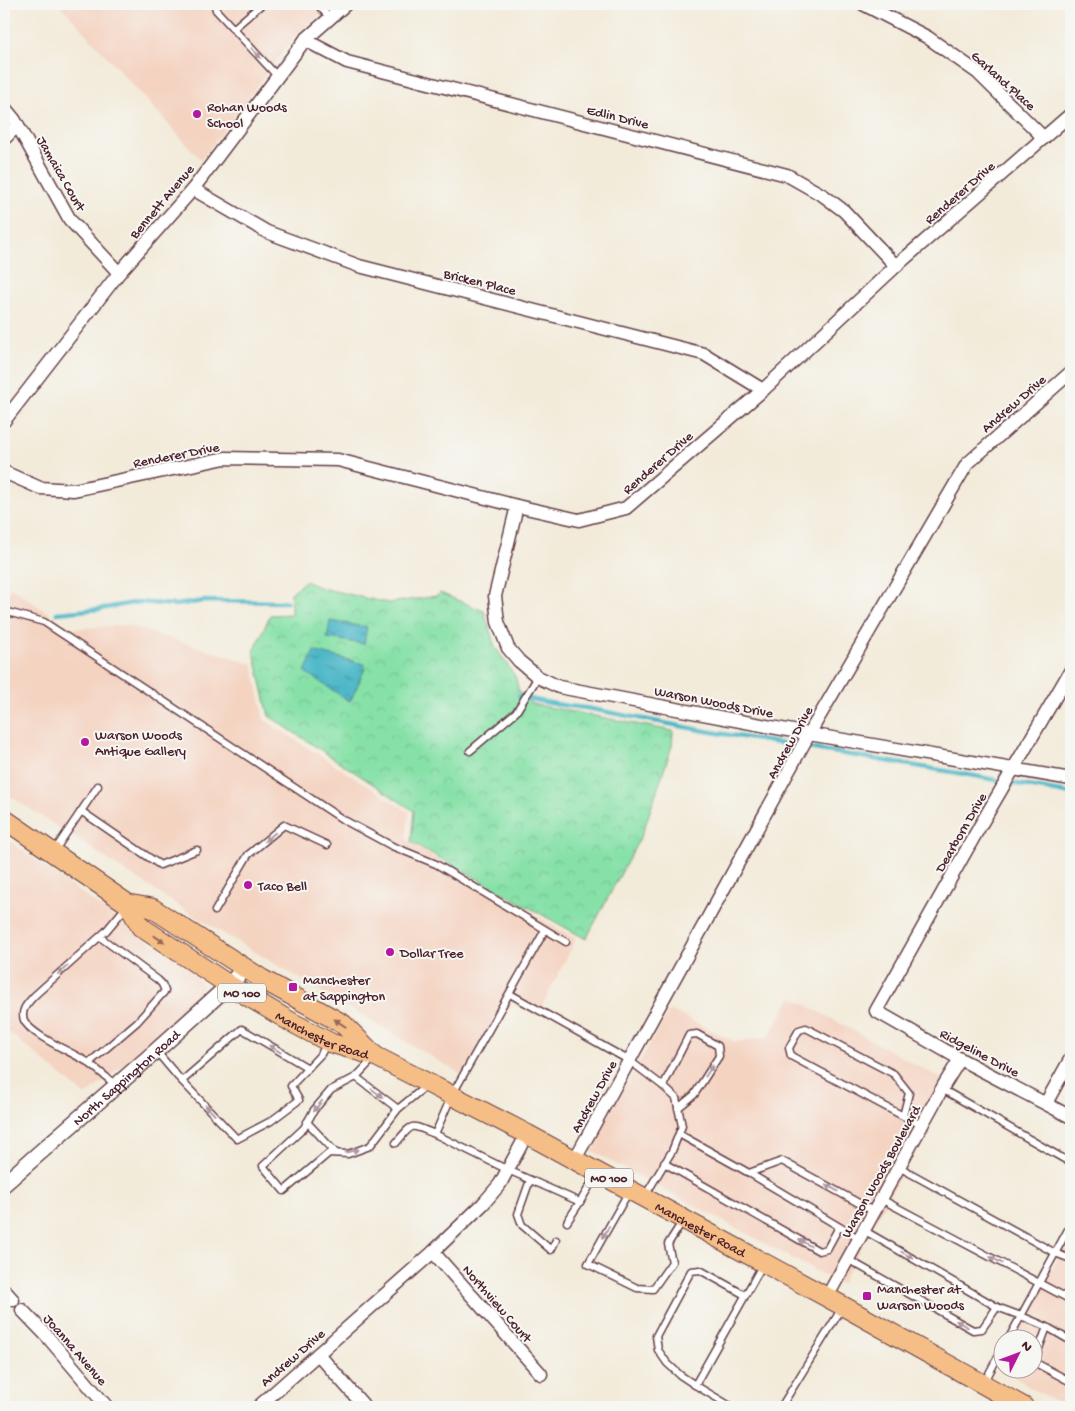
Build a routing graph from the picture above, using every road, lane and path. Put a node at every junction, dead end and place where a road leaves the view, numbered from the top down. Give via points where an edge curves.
1 (216, 4) edge
2 (262, 4) edge
3 (317, 4) edge
4 (346, 4) edge
5 (863, 4) edge
6 (330, 18) junction
7 (233, 29) junction
8 (305, 40) junction
9 (278, 77) junction
10 (4, 107) edge
11 (1071, 114) edge
12 (18, 125) junction
13 (1044, 138) junction
14 (4, 139) edge
15 (193, 189) junction
16 (896, 266) junction
17 (119, 273) junction
18 (1071, 372) edge
19 (763, 390) junction
20 (4, 421) edge
21 (4, 472) edge
22 (517, 506) junction
23 (4, 612) edge
24 (1071, 670) edge
25 (538, 677) junction
26 (805, 743) junction
27 (470, 751) dead end
28 (1012, 773) junction
29 (1071, 779) edge
30 (98, 786) dead end
31 (81, 811) junction
32 (4, 819) edge
33 (327, 845) dead end
34 (197, 850) dead end
35 (53, 854) junction
36 (128, 904) junction
37 (215, 911) dead end
38 (545, 930) junction
39 (100, 937) junction
40 (566, 942) dead end
41 (246, 968) junction
42 (229, 986) junction
43 (510, 994) junction
44 (876, 1011) joint
45 (328, 1042) junction
46 (156, 1051) junction
47 (375, 1056) junction
48 (1071, 1058) edge
49 (960, 1059) junction
50 (630, 1060) junction
51 (89, 1063) junction
52 (308, 1068) junction
53 (356, 1077) junction
54 (182, 1081) junction
55 (430, 1083) junction
56 (116, 1085) junction
57 (663, 1086) junction
58 (942, 1089) junction
59 (452, 1095) junction
60 (1046, 1103) junction
61 (678, 1108) junction
62 (398, 1109) junction
63 (903, 1116) junction
64 (1071, 1117) edge
65 (308, 1122) junction
66 (922, 1125) junction
67 (435, 1134) junction
68 (527, 1134) junction
69 (679, 1134) junction
70 (396, 1143) dead end
71 (336, 1153) junction
72 (575, 1159) junction
73 (1071, 1162) edge
74 (664, 1163) junction
75 (899, 1167) junction
76 (508, 1170) junction
77 (598, 1172) junction
78 (748, 1173) junction
79 (530, 1180) junction
80 (4, 1184) edge
81 (638, 1194) junction
82 (881, 1199) junction
83 (580, 1202) junction
84 (875, 1212) junction
85 (684, 1218) junction
86 (568, 1222) dead end
87 (1071, 1224) edge
88 (839, 1227) junction
89 (862, 1235) junction
90 (556, 1240) dead end
91 (434, 1252) junction
92 (1055, 1252) junction
93 (1071, 1259) edge
94 (849, 1260) junction
95 (764, 1262) junction
96 (1039, 1283) junction
97 (4, 1290) edge
98 (746, 1295) junction
99 (13, 1300) dead end
100 (1071, 1300) edge
101 (835, 1301) junction
102 (997, 1307) junction
103 (22, 1310) dead end
104 (1021, 1316) junction
105 (1046, 1327) junction
106 (1014, 1328) edge
107 (1071, 1341) edge
108 (318, 1354) junction
109 (992, 1367) edge
110 (541, 1374) dead end
111 (1071, 1382) edge
112 (983, 1384) junction
113 (695, 1385) junction
114 (108, 1407) edge
115 (258, 1407) edge
116 (365, 1407) edge
117 (732, 1407) edge
118 (781, 1407) edge
119 (1024, 1407) edge

1 - 7 lane via 215,8
2 - 7 lane
3 - 6 lane
4 - 6 street, Bennett Avenue
5 - 13 street, Garland Place via 927,37 977,72
6 - 8 street, Bennett Avenue
7 -> 9 lane
8 - 9 street, Bennett Avenue
8 - 16 street, Edlin Drive via 347,62 786,175 844,211
9 - 15 street, Bennett Avenue
10 - 12 street, Jamaica Court
11 - 13 street, Renderer Drive
12 - 14 street
12 - 17 street, Jamaica Court via 70,220
13 - 16 street, Renderer Drive
15 - 17 street, Bennett Avenue
15 - 19 street, Bricken Place via 267,232 350,263 704,354
16 - 19 street, Renderer Drive
17 - 20 street, Bennett Avenue
18 - 26 street, Andrew Drive via 967,464
19 - 22 street, Renderer Drive via 626,508 579,520
21 - 22 street, Renderer Drive via 40,488 74,490 225,458 338,460
22 - 25 street, Warson Woods Drive via 495,596 498,622 508,648
23 - 38 lane via 44,622 342,819 392,846 436,864
24 - 28 street, Dearborn Drive
25 - 26 street, Warson Woods Drive via 559,687
25 - 27 lane via 516,712
26 - 28 street, Warson Woods Drive
26 - 50 street, Andrew Drive
28 - 29 street, Warson Woods Drive
28 - 44 street, Dearborn Drive
30 - 31 lane
31 - 34 lane via 160,865
31 - 35 lane
32 - 35 main road, Manchester Road / MO 100
33 -> 37 lane via 284,825 248,855
35 - 36 main road, Manchester Road / MO 100
36 - 39 lane
36 - 41 main road, Manchester Road / MO 100 via 152,908
36 -> 42 main road, Manchester Road / MO 100 via 140,927
38 - 40 lane
38 - 43 lane
39 - 51 lane via 158,980 164,991 137,1022
39 -> 51 lane via 34,996 23,1014 24,1021 37,1033
41 - 42 street, North Sappington Road
47 -> 41 main road, Manchester Road / MO 100 via 343,1024
42 - 45 main road, Manchester Road / MO 100
42 - 46 street, North Sappington Road
43 - 50 lane
43 - 59 lane
44 - 49 street, Ridgeline Drive
45 - 47 main road, Manchester Road / MO 100
45 - 52 lane via 322,1054
46 - 54 lane
46 - 56 street, North Sappington Road
47 - 53 lane
47 - 55 main road, Manchester Road / MO 100
48 - 60 street
49 - 58 street, Warson Woods Boulevard
49 - 60 street, Ridgeline Drive
50 - 57 lane
50 - 72 street, Andrew Drive
51 - 56 lane
52 -> 54 lane via 242,1029
52 -> 54 lane via 291,1086 299,1100 271,1121 237,1139
53 -> 62 lane
53 -> 65 lane via 331,1090
55 - 59 main road, Manchester Road / MO 100
55 - 62 lane
56 - 80 street, North Sappington Road
57 - 61 lane via 676,1098
61 -> 57 lane via 694,1095 718,1056 718,1046 697,1034 689,1035
58 - 66 street, Warson Woods Boulevard
58 - 73 lane
59 - 67 lane
59 - 68 main road, Manchester Road / MO 100
60 - 64 street, Ridgeline Drive
61 - 69 lane via 682,1126
71 -> 62 lane via 348,1154 370,1146
63 - 63 lane via 792,1056 789,1048 799,1030 806,1028 894,1074 909,1093
63 - 66 lane
65 - 71 lane
65 - 71 lane via 263,1166 284,1191 329,1153
66 - 75 street, Warson Woods Boulevard
67 - 70 lane via 409,1127
67 - 76 lane
68 - 72 main road, Manchester Road / MO 100
68 - 76 street, Andrew Drive
69 - 74 lane
69 - 78 lane
72 - 77 main road, Manchester Road / MO 100
74 - 81 lane
88 -> 74 lane via 827,1249 819,1251
75 - 82 street, Warson Woods Boulevard
75 - 92 lane
76 - 79 lane
76 - 91 street, Andrew Drive via 500,1184
77 - 81 main road, Manchester Road / MO 100
77 - 83 lane
84 -> 78 lane via 782,1161
78 - 88 lane
79 - 83 lane
79 - 90 lane via 518,1214 522,1224 551,1250
81 - 85 main road, Manchester Road / MO 100
81 -> 85 lane via 588,1264 637,1288 653,1289 672,1262 668,1244
82 - 84 street, Warson Woods Boulevard
96 -> 82 lane
83 - 86 lane
84 - 89 street, Warson Woods Boulevard
85 - 95 main road, Manchester Road / MO 100
87 - 92 lane
88 - 89 lane
89 - 94 street, Warson Woods Boulevard
89 -> 102 lane
91 - 108 street, Andrew Drive
91 - 110 street, Northview Court
92 - 93 lane
92 - 96 lane
94 - 101 street, Warson Woods Boulevard
102 -> 94 lane via 982,1329 973,1330
95 - 98 lane
95 - 101 main road, Manchester Road / MO 100
96 - 100 lane
96 - 104 lane
97 - 99 street
98 - 113 lane
98 - 113 lane via 700,1270 691,1271 656,1336 658,1350 667,1363
101 - 112 main road, Manchester Road / MO 100
101 - 118 lane
102 - 104 lane
103 - 114 street, Joanna Avenue
104 - 105 lane
104 - 106 lane
105 - 107 lane
105 - 111 lane via 1034,1362
108 - 115 street, Andrew Drive
108 - 116 street
109 - 112 lane
112 - 119 main road, Manchester Road / MO 100
113 - 117 lane

